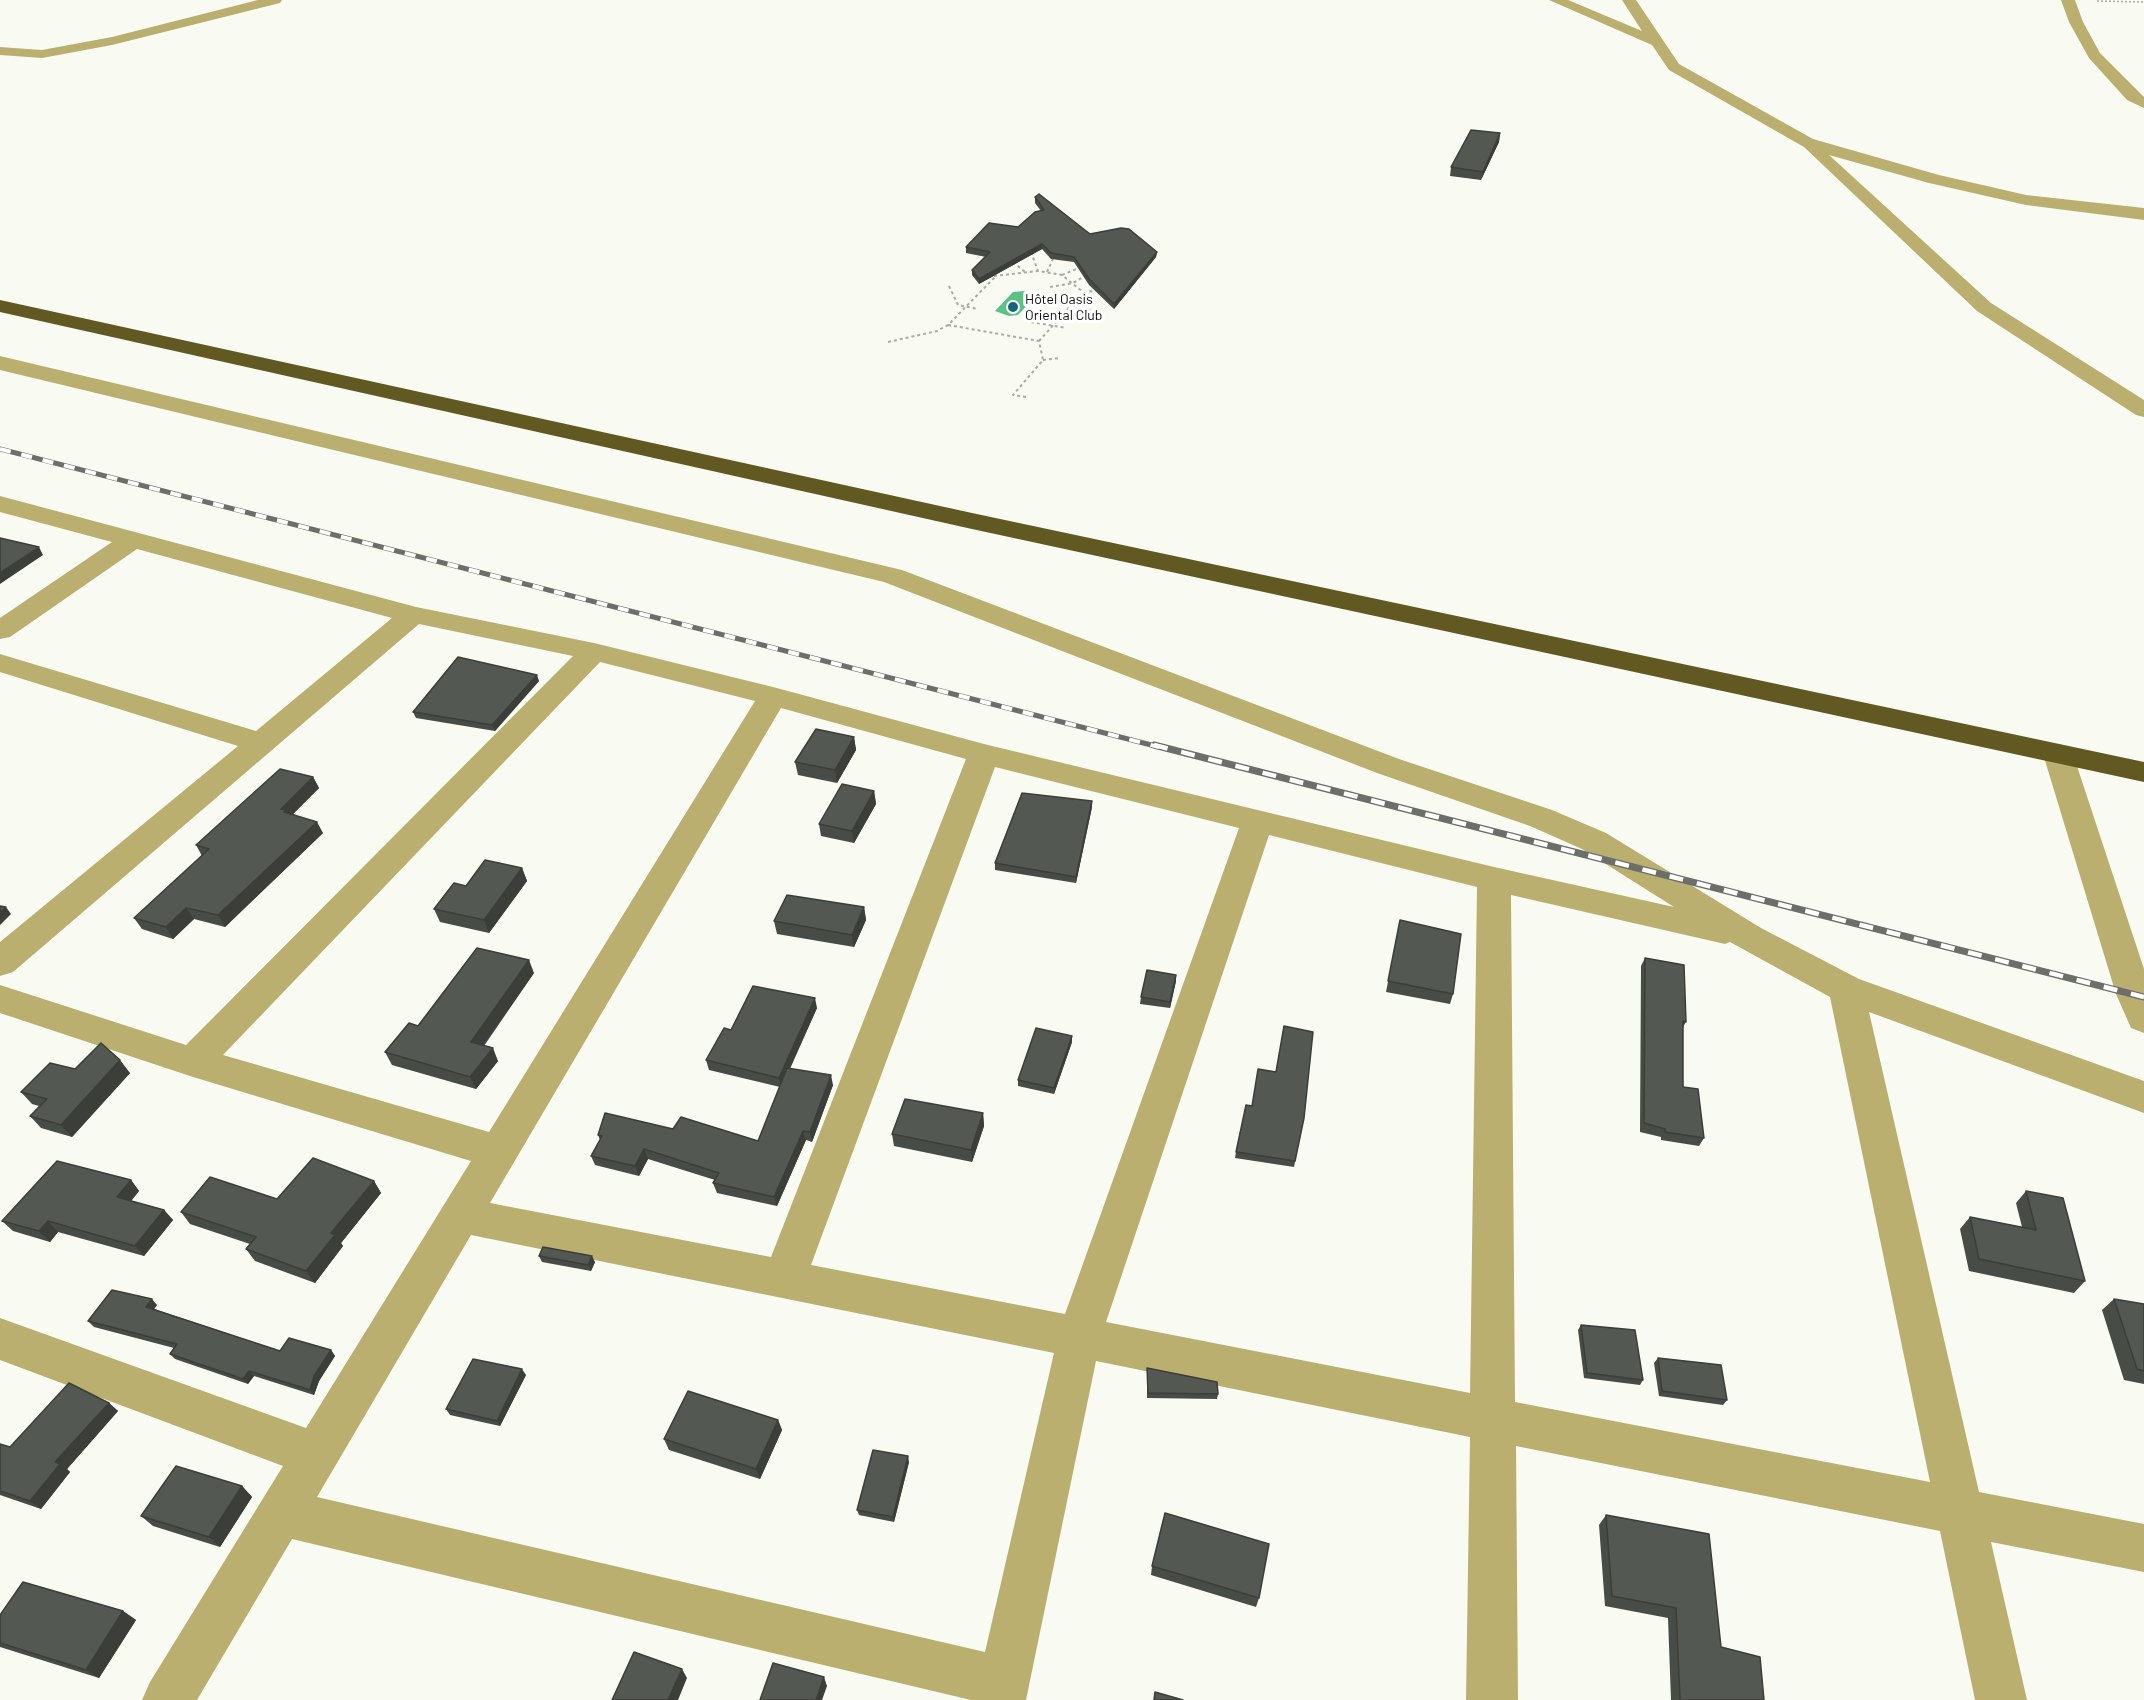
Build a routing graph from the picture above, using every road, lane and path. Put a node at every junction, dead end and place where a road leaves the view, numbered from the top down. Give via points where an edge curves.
1 (275, 0) edge
2 (1556, 0) edge
3 (1629, 0) edge
4 (2069, 1) edge
5 (2144, 2) edge
6 (241, 4) edge
7 (1657, 42) junction
8 (0, 51) edge
9 (2144, 103) edge
10 (1807, 143) junction
11 (2144, 214) edge
12 (1029, 248) edge
13 (1053, 259) edge
14 (1013, 262) edge
15 (1086, 265) edge
16 (1038, 271) junction
17 (1025, 273) junction
18 (1047, 273) junction
19 (988, 274) edge
20 (1013, 274) junction
21 (1062, 275) junction
22 (1085, 276) edge
23 (995, 277) junction
24 (1007, 280) dead end
25 (1073, 283) junction
26 (950, 286) dead end
27 (1090, 286) edge
28 (1050, 287) dead end
29 (1079, 288) junction
30 (1095, 291) edge
31 (1083, 292) junction
32 (0, 306) edge
33 (964, 307) junction
34 (978, 309) dead end
35 (1092, 310) dead end
36 (1063, 314) junction
37 (1031, 322) dead end
38 (948, 325) junction
39 (1053, 326) junction
40 (1066, 328) dead end
41 (1039, 341) junction
42 (888, 342) dead end
43 (1059, 358) dead end
44 (1043, 360) junction
45 (0, 363) edge
46 (1026, 398) dead end
47 (2144, 410) edge
48 (0, 504) edge
49 (132, 540) junction
50 (413, 615) junction
51 (0, 631) edge
52 (594, 652) junction
53 (0, 663) edge
54 (773, 696) junction
55 (262, 743) junction
56 (984, 754) junction
57 (2058, 754) junction
58 (2144, 772) edge
59 (1258, 821) junction
60 (1494, 879) junction
61 (1749, 937) junction
62 (2130, 940) edge
63 (0, 963) edge
64 (1846, 989) junction
65 (0, 999) edge
66 (2144, 1018) edge
67 (193, 1062) junction
68 (2144, 1096) edge
69 (499, 1152) junction
70 (460, 1215) junction
71 (784, 1280) junction
72 (1079, 1338) junction
73 (0, 1339) edge
74 (1493, 1420) junction
75 (316, 1455) junction
76 (1960, 1512) junction
77 (282, 1513) junction
78 (2144, 1548) edge
79 (1002, 1691) edge
80 (168, 1700) edge
81 (1492, 1700) edge
82 (2001, 1700) edge

1 - 6 street
2 - 7 street
3 - 7 street
4 - 5 path
4 - 9 street via 2094,55 2133,97
6 - 8 street via 158,31 42,54
7 - 10 street via 1674,67
10 - 11 street via 2026,200
10 - 47 street via 1984,307
12 - 16 path
13 - 18 path
14 - 17 path
15 - 21 path
16 - 17 path
16 - 18 path
17 - 20 path
18 - 21 path
19 - 23 path
20 - 23 path
20 - 24 path
21 - 25 path
22 - 25 path
23 - 33 path
25 - 28 path
25 - 29 path
26 - 33 path via 958,305
27 - 29 path
29 - 31 path
30 - 31 path
31 - 36 path
32 - 57 highway
33 - 34 path
33 - 38 path
35 - 36 path
36 - 39 path
37 - 39 path
38 - 41 path
38 - 42 path
39 - 40 path
39 - 41 path
41 - 44 path
43 - 44 path
44 - 46 path via 1013,395
45 - 61 street via 893,576 1388,766 1541,818 1594,841
48 - 49 street
49 - 50 street
49 - 51 street
50 - 52 street
50 - 55 street
52 - 54 street
52 - 67 street
53 - 55 street
54 - 56 street
54 - 69 street
55 - 63 street
56 - 59 street
56 - 71 street
57 - 58 highway
57 - 62 street
59 - 60 street
59 - 72 street
60 - 61 street
60 - 74 street
61 - 64 street
62 - 66 street
64 - 68 street
64 - 76 street
65 - 67 street
67 - 69 street
69 - 70 street
70 - 71 street
70 - 75 street
71 - 72 street
72 - 74 street
72 - 79 street
73 - 75 street
74 - 76 street
74 - 81 street
75 - 77 street
76 - 78 street
76 - 82 street
77 - 79 street
77 - 80 street

